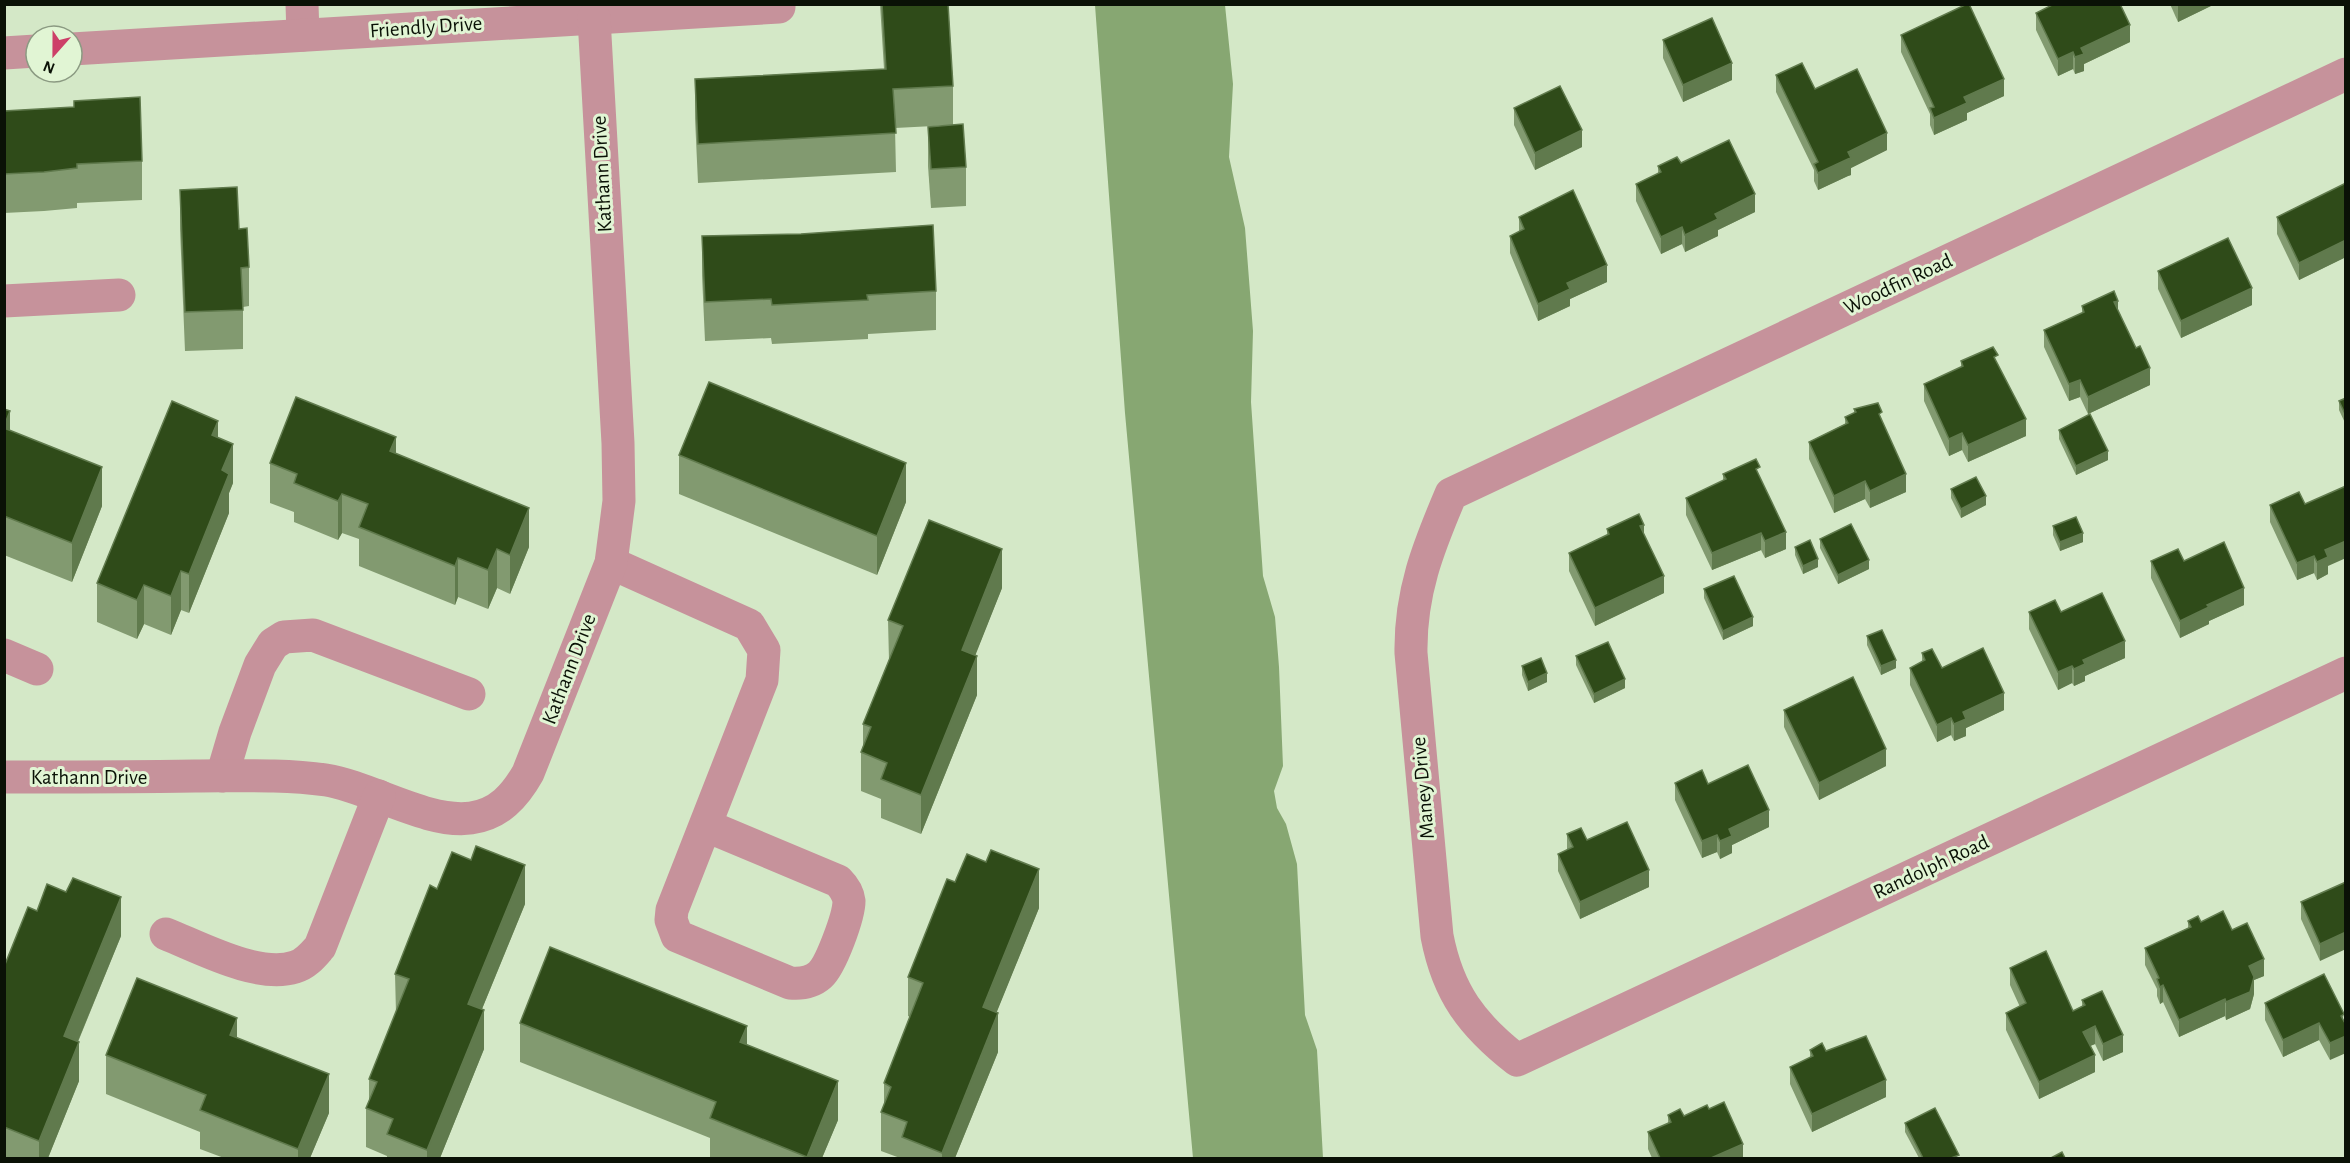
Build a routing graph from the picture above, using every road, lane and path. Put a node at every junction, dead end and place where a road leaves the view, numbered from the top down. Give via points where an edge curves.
1 (779, 6) edge
2 (594, 18) junction
3 (303, 20) edge
4 (84, 47) edge
5 (24, 51) edge
6 (4, 52) edge
7 (2346, 74) edge
8 (119, 294) dead end
9 (4, 301) edge
10 (1451, 494) joint
11 (611, 563) junction
12 (4, 655) edge
13 (37, 669) dead end
14 (2346, 673) edge
15 (469, 694) dead end
16 (222, 776) junction
17 (4, 777) edge
18 (379, 796) junction
19 (707, 826) junction
20 (166, 934) dead end
21 (1517, 1060) joint

1 - 2 street, Friendly Drive
2 - 3 street, Friendly Drive
2 - 11 street, Kathann Drive via 618,442 619,501
3 - 4 street, Friendly Drive
5 - 6 street
7 - 10 street, Woodfin Road
8 - 9 street
10 - 21 street, Maney Drive via 1427,550 1410,618 1437,936 1443,968 1464,1007 1489,1038
11 - 18 street, Kathann Drive via 518,792 504,805 468,818 426,812
11 - 19 street via 748,625 764,650 762,680
12 - 13 street
14 - 21 street, Randolph Road
15 - 16 street via 313,635 285,637 273,644 260,665
16 - 17 street, Kathann Drive
16 - 18 street, Kathann Drive via 329,780
18 - 20 street via 320,947 309,960 297,967 269,971
19 - 19 street via 672,910 670,920 677,936 790,983 801,984 822,974 847,912 849,900 845,889 838,880

